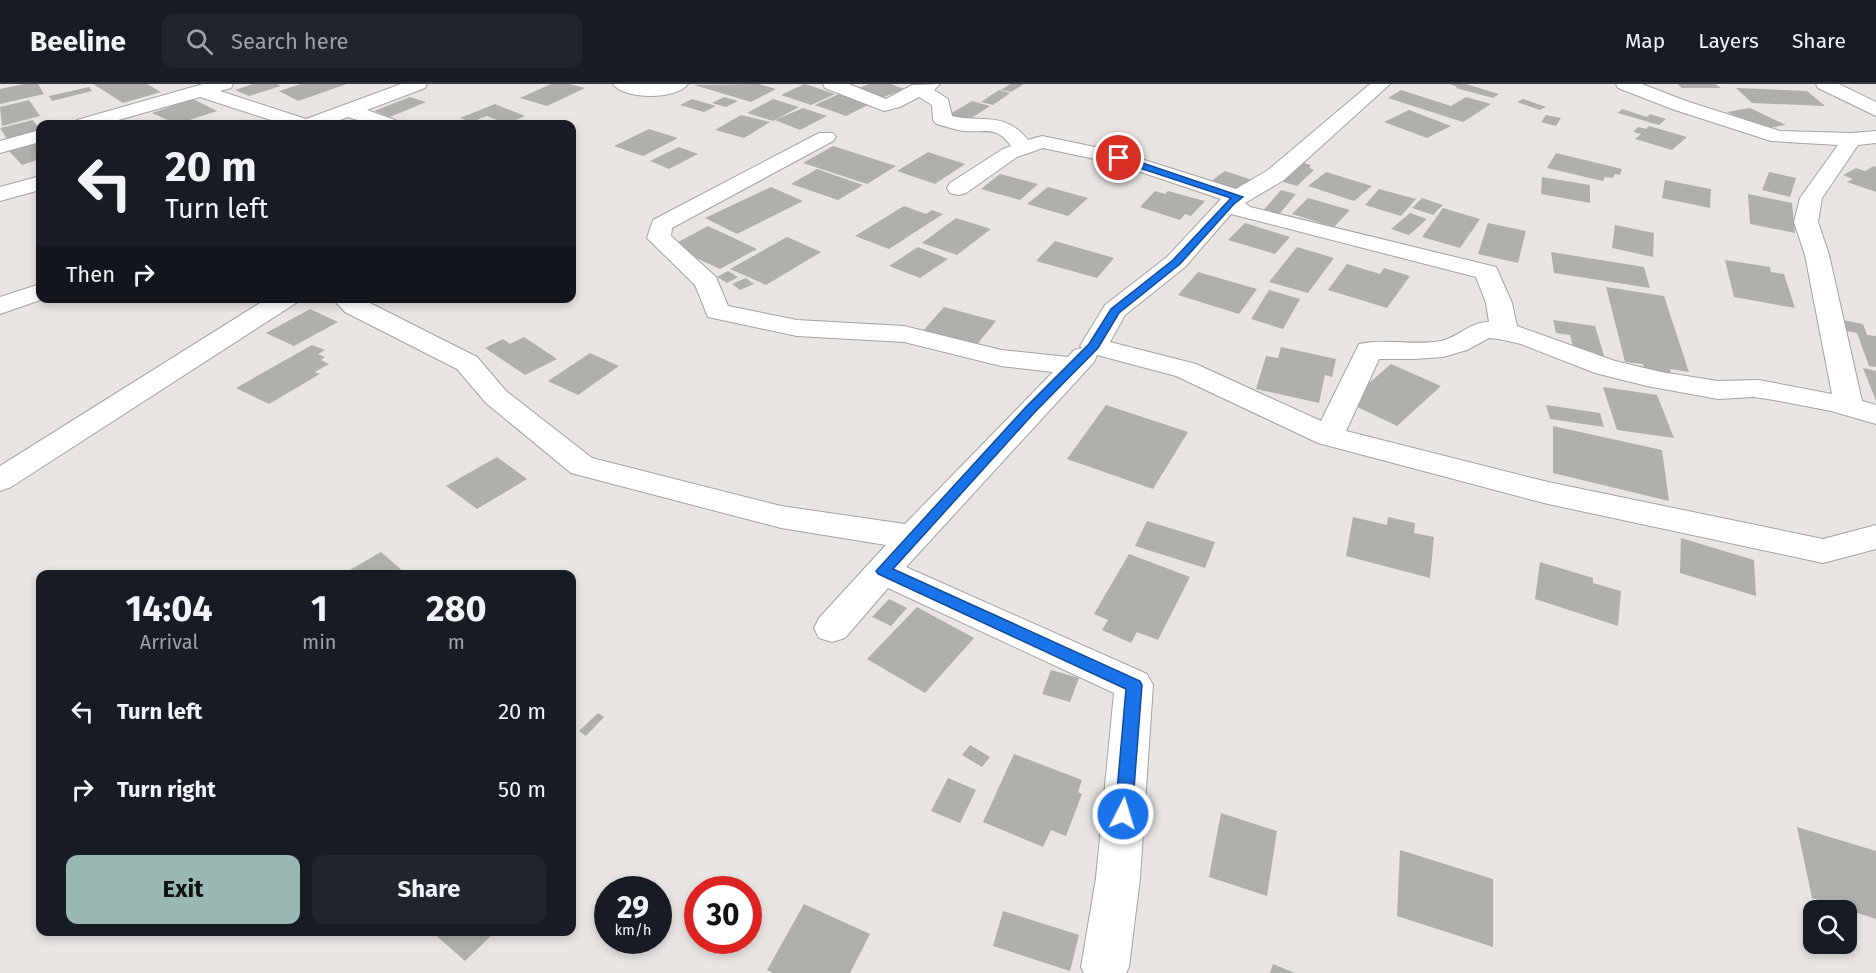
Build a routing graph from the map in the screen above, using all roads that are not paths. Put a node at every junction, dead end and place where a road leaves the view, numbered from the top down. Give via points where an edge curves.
1 (224, 84) edge
2 (418, 84) edge
3 (622, 84) edge
4 (679, 84) edge
5 (832, 84) edge
6 (1381, 84) edge
7 (1625, 84) edge
8 (1825, 84) edge
9 (925, 87) edge
10 (201, 91) junction
11 (1876, 110) edge
12 (350, 111) junction
13 (98, 120) edge
14 (289, 120) edge
15 (324, 120) edge
16 (376, 120) edge
17 (36, 137) edge
18 (826, 137) dead end
19 (1864, 138) edge
20 (0, 147) edge
21 (1023, 148) junction
22 (36, 184) edge
23 (958, 188) dead end
24 (0, 194) edge
25 (1234, 200) junction
26 (36, 293) edge
27 (279, 303) edge
28 (350, 303) edge
29 (0, 306) edge
30 (1504, 330) junction
31 (1084, 356) junction
32 (1849, 406) junction
33 (1876, 414) edge
34 (1329, 436) junction
35 (0, 480) edge
36 (912, 537) junction
37 (1876, 537) edge
38 (883, 571) junction
39 (832, 628) dead end
40 (1106, 967) dead end

1 - 10 street
2 - 12 street
3 - 4 street via 641,91 660,91
5 - 9 street via 884,105
6 - 25 street via 1276,176
7 - 19 street via 1778,137
8 - 11 street
9 - 21 street via 941,103 943,120 965,125 992,124 1011,132
10 - 13 street
10 - 14 street
12 - 15 street
12 - 16 street
17 - 20 street
18 - 31 street via 661,225 659,238 707,282 717,311 797,328 904,334 1001,358
19 - 32 street via 1811,198 1806,222 1817,255
21 - 23 street
21 - 25 street via 1042,142 1119,158
22 - 24 street
25 - 30 street via 1242,212 1487,272
25 - 31 street via 1176,262 1114,311
26 - 29 street
27 - 35 street
28 - 36 street via 467,363 496,397 582,466 781,517
30 - 32 street via 1614,369 1708,388 1758,389
30 - 34 street via 1483,330 1470,342 1427,352 1369,350
31 - 34 street via 1186,369
31 - 36 street
32 - 33 street
34 - 37 street via 1548,493 1823,551
36 - 38 street
38 - 39 street
38 - 40 street via 1134,685 1118,878

